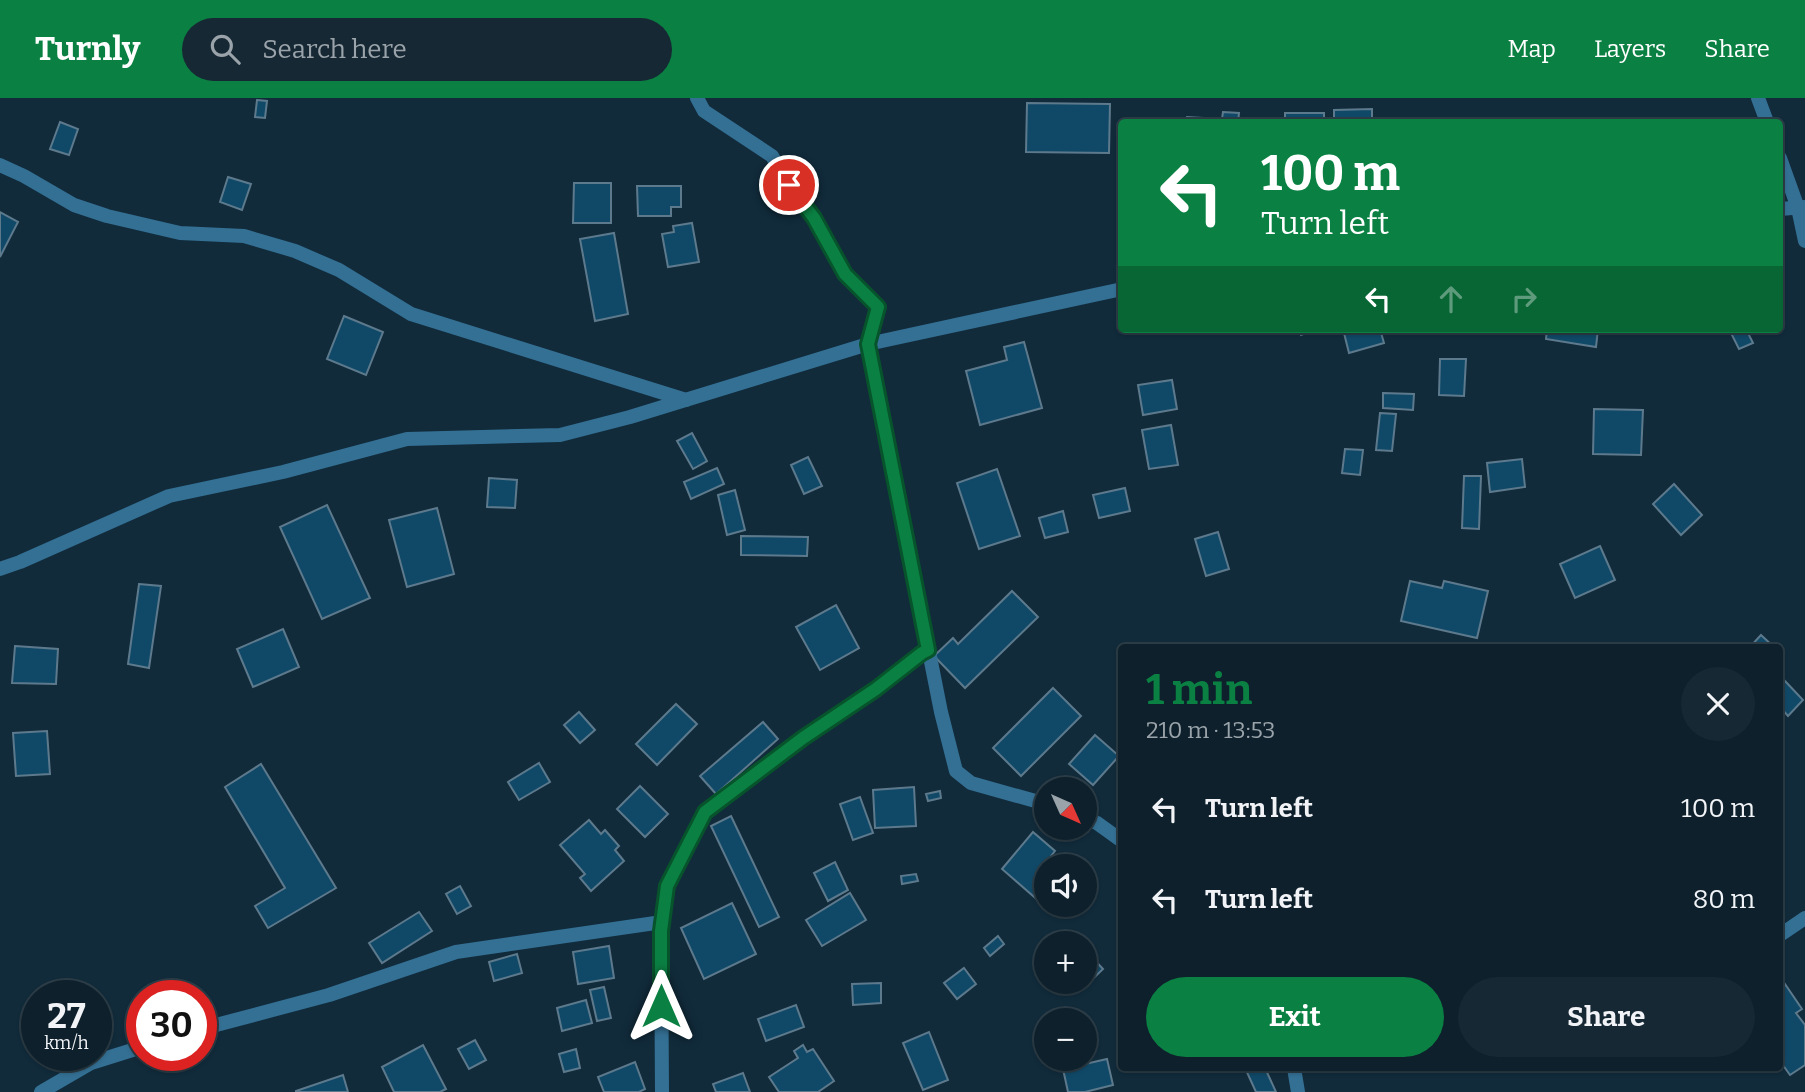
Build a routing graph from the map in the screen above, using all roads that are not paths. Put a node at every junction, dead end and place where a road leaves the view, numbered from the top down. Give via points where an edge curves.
1 (697, 98) edge
2 (1758, 98) edge
3 (1766, 119) edge
4 (0, 165) edge
5 (1783, 165) edge
6 (1802, 208) edge
7 (1783, 209) edge
8 (1805, 241) edge
9 (1118, 290) edge
10 (868, 344) junction
11 (686, 400) junction
12 (0, 569) edge
13 (928, 650) junction
14 (1034, 801) edge
15 (1097, 823) edge
16 (1118, 838) edge
17 (1805, 918) edge
18 (662, 922) junction
19 (1783, 933) edge
20 (217, 1025) edge
21 (126, 1051) edge
22 (1294, 1071) edge
23 (41, 1092) edge
24 (662, 1092) edge
25 (1298, 1092) edge

1 - 10 street via 704,111 772,156 845,274 878,307
2 - 3 street
4 - 11 street via 74,205 107,216 180,233 244,236 295,251 339,270 411,314
5 - 6 street
6 - 7 street
6 - 8 street
9 - 10 street
10 - 11 street
10 - 13 street
11 - 12 street via 560,435 407,439 169,496
13 - 14 street via 956,771 971,783
13 - 18 street via 705,812 667,886
15 - 16 street
17 - 19 street
18 - 20 street via 456,952 329,995
18 - 24 street
21 - 23 street via 92,1063
22 - 25 street

